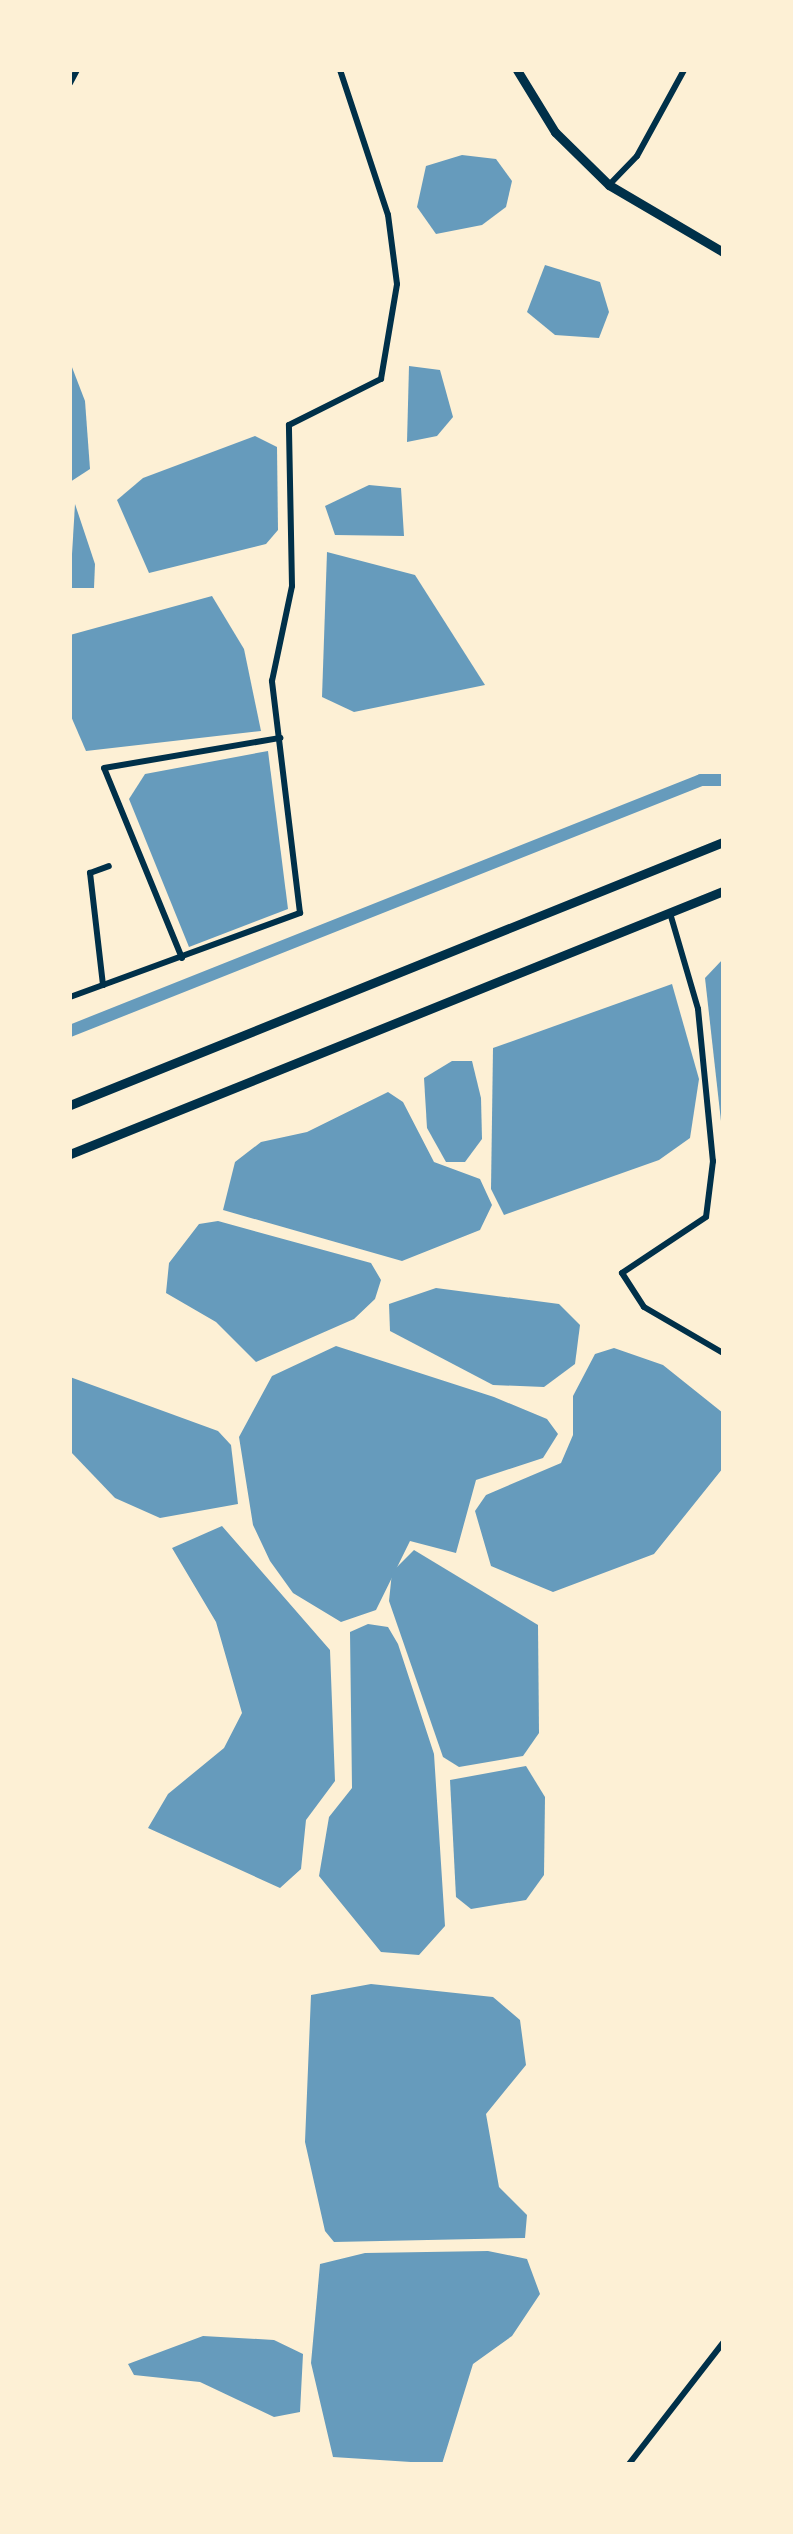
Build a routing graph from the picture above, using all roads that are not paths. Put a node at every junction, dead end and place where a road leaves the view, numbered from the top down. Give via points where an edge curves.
1 (77, 70) edge
2 (340, 70) edge
3 (517, 70) edge
4 (684, 70) edge
5 (70, 83) edge
6 (609, 185) junction
7 (723, 252) edge
8 (280, 738) junction
9 (723, 842) edge
10 (109, 866) dead end
11 (723, 891) edge
12 (670, 913) junction
13 (182, 958) junction
14 (103, 985) junction
15 (70, 997) edge
16 (70, 1105) edge
17 (70, 1154) edge
18 (723, 1353) edge
19 (723, 2343) edge
20 (629, 2464) edge

1 - 5 street
2 - 8 street via 388,215 396,284 381,379 288,425 292,586 272,681
3 - 6 main road via 555,132
4 - 6 street via 637,156
6 - 7 main road
8 - 13 street via 300,913
8 - 13 street via 104,768
9 - 16 main road
10 - 14 street via 90,873
11 - 12 main road
12 - 17 main road
12 - 18 street via 698,1009 706,1217 622,1273 644,1308
13 - 14 street
14 - 15 street
19 - 20 street

